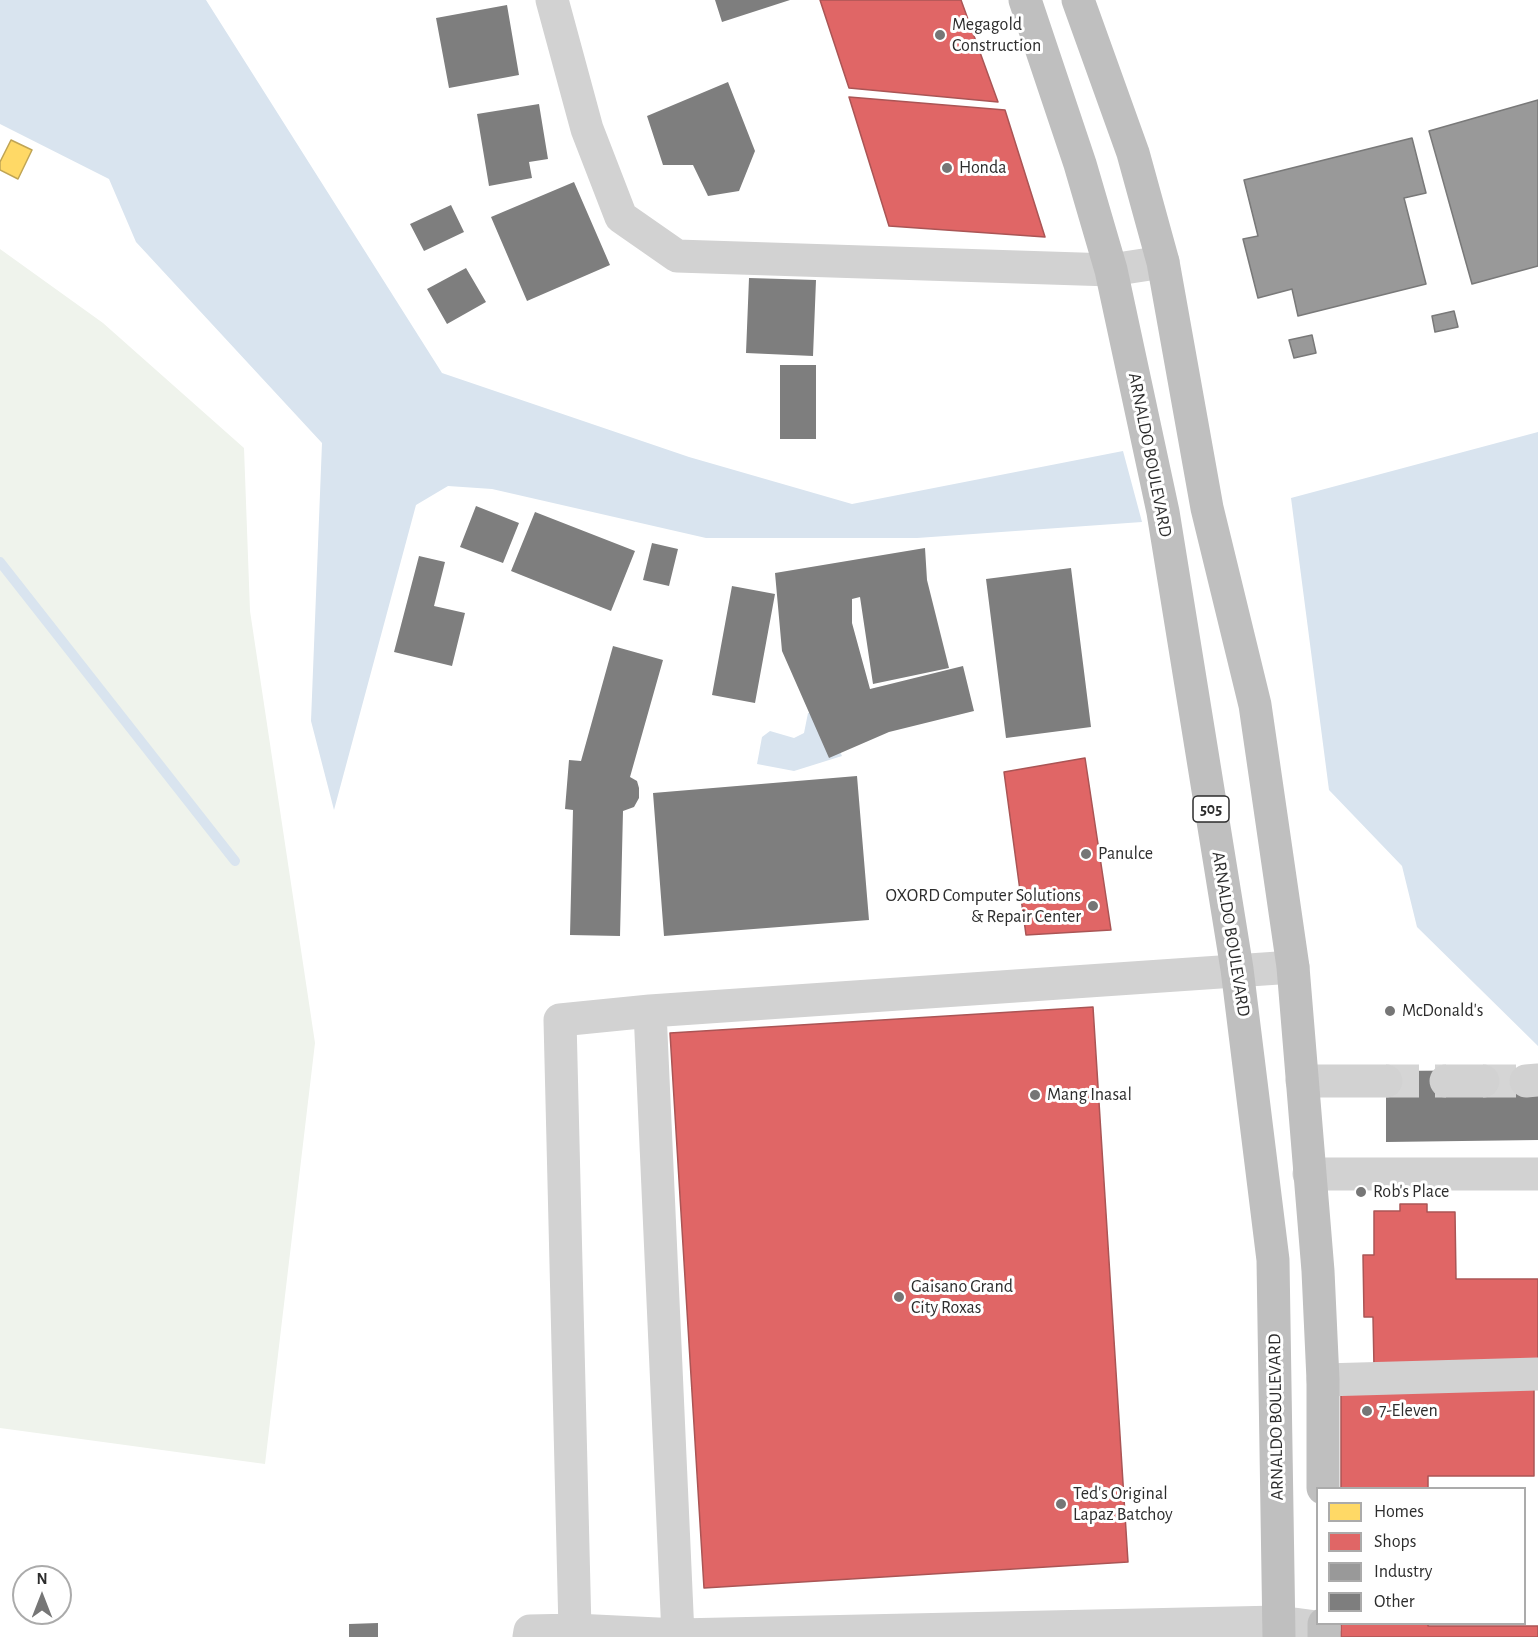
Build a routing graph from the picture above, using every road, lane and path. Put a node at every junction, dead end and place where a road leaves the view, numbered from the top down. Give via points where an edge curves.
1 (552, 0) edge
2 (1025, 0) edge
3 (1078, 0) edge
4 (1163, 262) junction
5 (1111, 270) junction
6 (1293, 967) junction
7 (1237, 969) junction
8 (650, 1011) junction
9 (1302, 1081) junction
10 (1386, 1081) tunnel mouth
11 (1446, 1081) tunnel mouth
12 (1483, 1081) tunnel mouth
13 (1309, 1174) junction
14 (1538, 1174) edge
15 (1538, 1374) edge
16 (1323, 1380) junction
17 (1323, 1487) edge
18 (1324, 1629) edge
19 (575, 1630) junction
20 (1279, 1630) edge
21 (678, 1635) junction
22 (530, 1637) edge

1 - 5 street via 587,129 621,217 676,256
2 - 5 highway, ARNALDO BOULEVARD / 505
3 - 4 highway via 1133,153
4 - 5 street
4 - 6 highway via 1207,508 1255,705
5 - 7 highway, ARNALDO BOULEVARD / 505 via 1163,512
6 - 7 street
6 - 9 highway
7 - 8 street
7 - 20 highway, ARNALDO BOULEVARD / 505 via 1273,1260
8 - 19 street via 560,1020
8 - 21 street
9 - 10 street
9 - 13 highway
11 - 12 street
13 - 14 street
13 - 16 highway
15 - 16 street
16 - 17 highway
18 - 20 street
19 - 21 street
19 - 22 street via 530,1631
20 - 21 street

